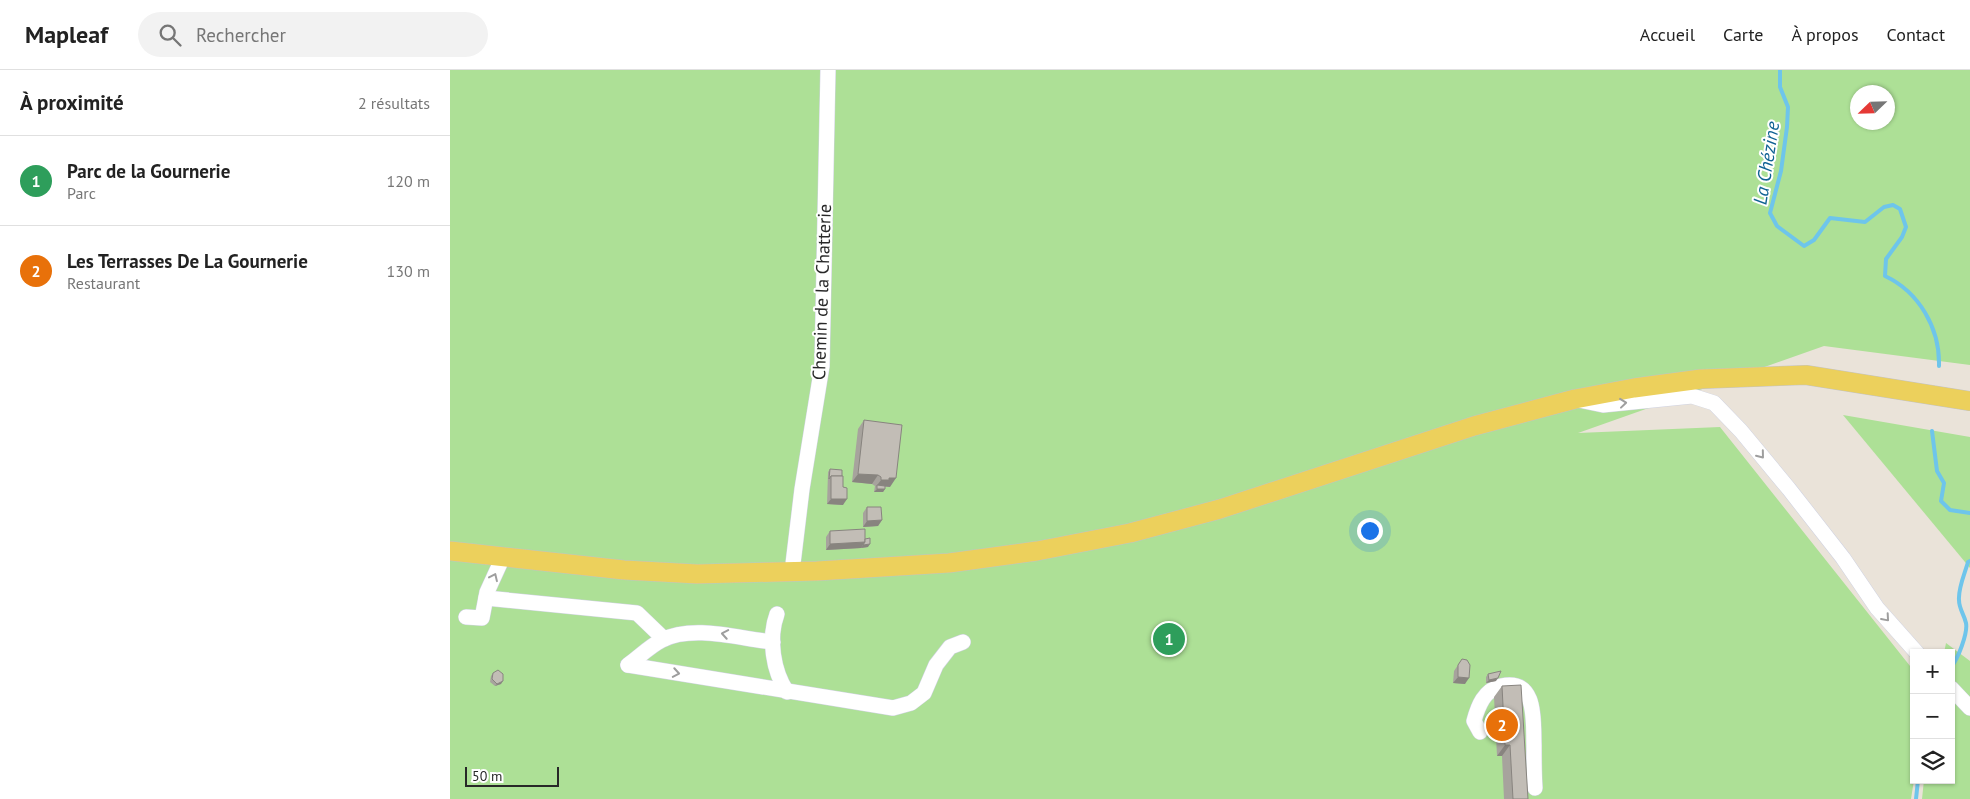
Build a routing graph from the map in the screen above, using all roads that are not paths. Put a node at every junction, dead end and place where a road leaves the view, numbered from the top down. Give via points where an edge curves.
1 (828, 70) edge
2 (1575, 399) junction
3 (1970, 402) edge
4 (450, 551) edge
5 (503, 557) junction
6 (792, 572) junction
7 (486, 598) junction
8 (778, 614) dead end
9 (466, 617) dead end
10 (664, 639) junction
11 (773, 642) junction
12 (963, 642) dead end
13 (1913, 649) edge
14 (787, 692) junction
15 (1955, 692) edge
16 (1970, 708) edge
17 (1480, 732) dead end
18 (1535, 788) dead end

1 - 6 street, Chemin de la Chatterie via 822,366
2 - 3 main road via 1701,379 1806,375
2 - 6 main road via 1474,426 1220,509 1130,533 1037,551 949,562
2 -> 13 street via 1603,405 1692,396 1714,403 1741,430 1789,489 1877,608
4 - 5 main road
5 - 6 main road via 624,570
7 -> 5 street
7 - 9 street via 482,618
7 - 10 street via 637,613
8 - 11 street via 772,630
11 -> 10 street via 715,632
10 -> 14 street via 628,665
11 - 14 street via 780,681
12 - 14 street via 950,647 936,665 924,692 911,703 893,708
15 - 16 street
17 - 18 street via 1474,721 1485,696 1497,687 1505,686 1516,686 1527,694 1533,708

